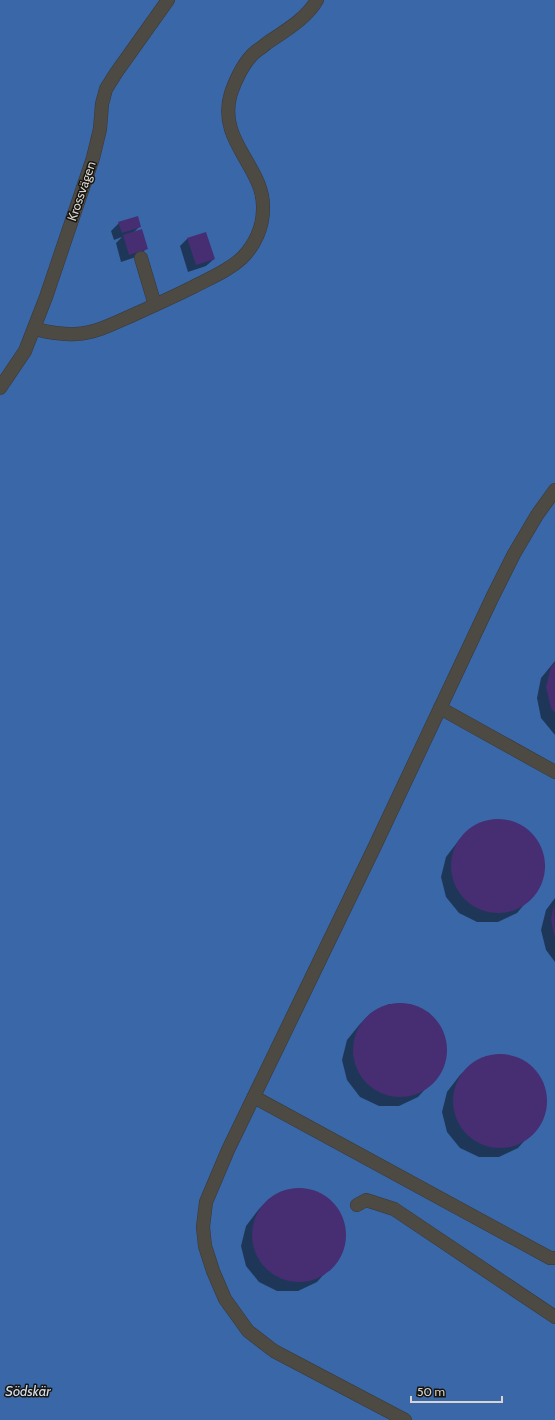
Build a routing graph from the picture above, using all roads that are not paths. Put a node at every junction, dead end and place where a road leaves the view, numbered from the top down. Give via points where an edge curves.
1 (168, 0) edge
2 (317, 0) edge
3 (141, 258) dead end
4 (155, 305) junction
5 (34, 329) junction
6 (0, 388) edge
7 (555, 490) edge
8 (440, 708) junction
9 (555, 772) edge
10 (254, 1097) junction
11 (356, 1205) dead end
12 (555, 1258) edge
13 (555, 1317) edge
14 (405, 1420) edge

1 - 5 street, Krossvägen via 106,89 93,158
2 - 4 street via 312,8 288,29 253,54 238,75 230,95 228,117 232,136 262,194 261,225 256,240 243,257 224,272
3 - 4 street
4 - 5 street via 98,330 56,334
5 - 6 street, Krossvägen via 25,351
7 - 8 street via 514,554
8 - 9 street
8 - 10 street
10 - 12 street via 550,1258
10 - 14 street via 206,1202 203,1227 205,1246 226,1299 248,1331 274,1351
11 - 13 street via 366,1200 394,1209

